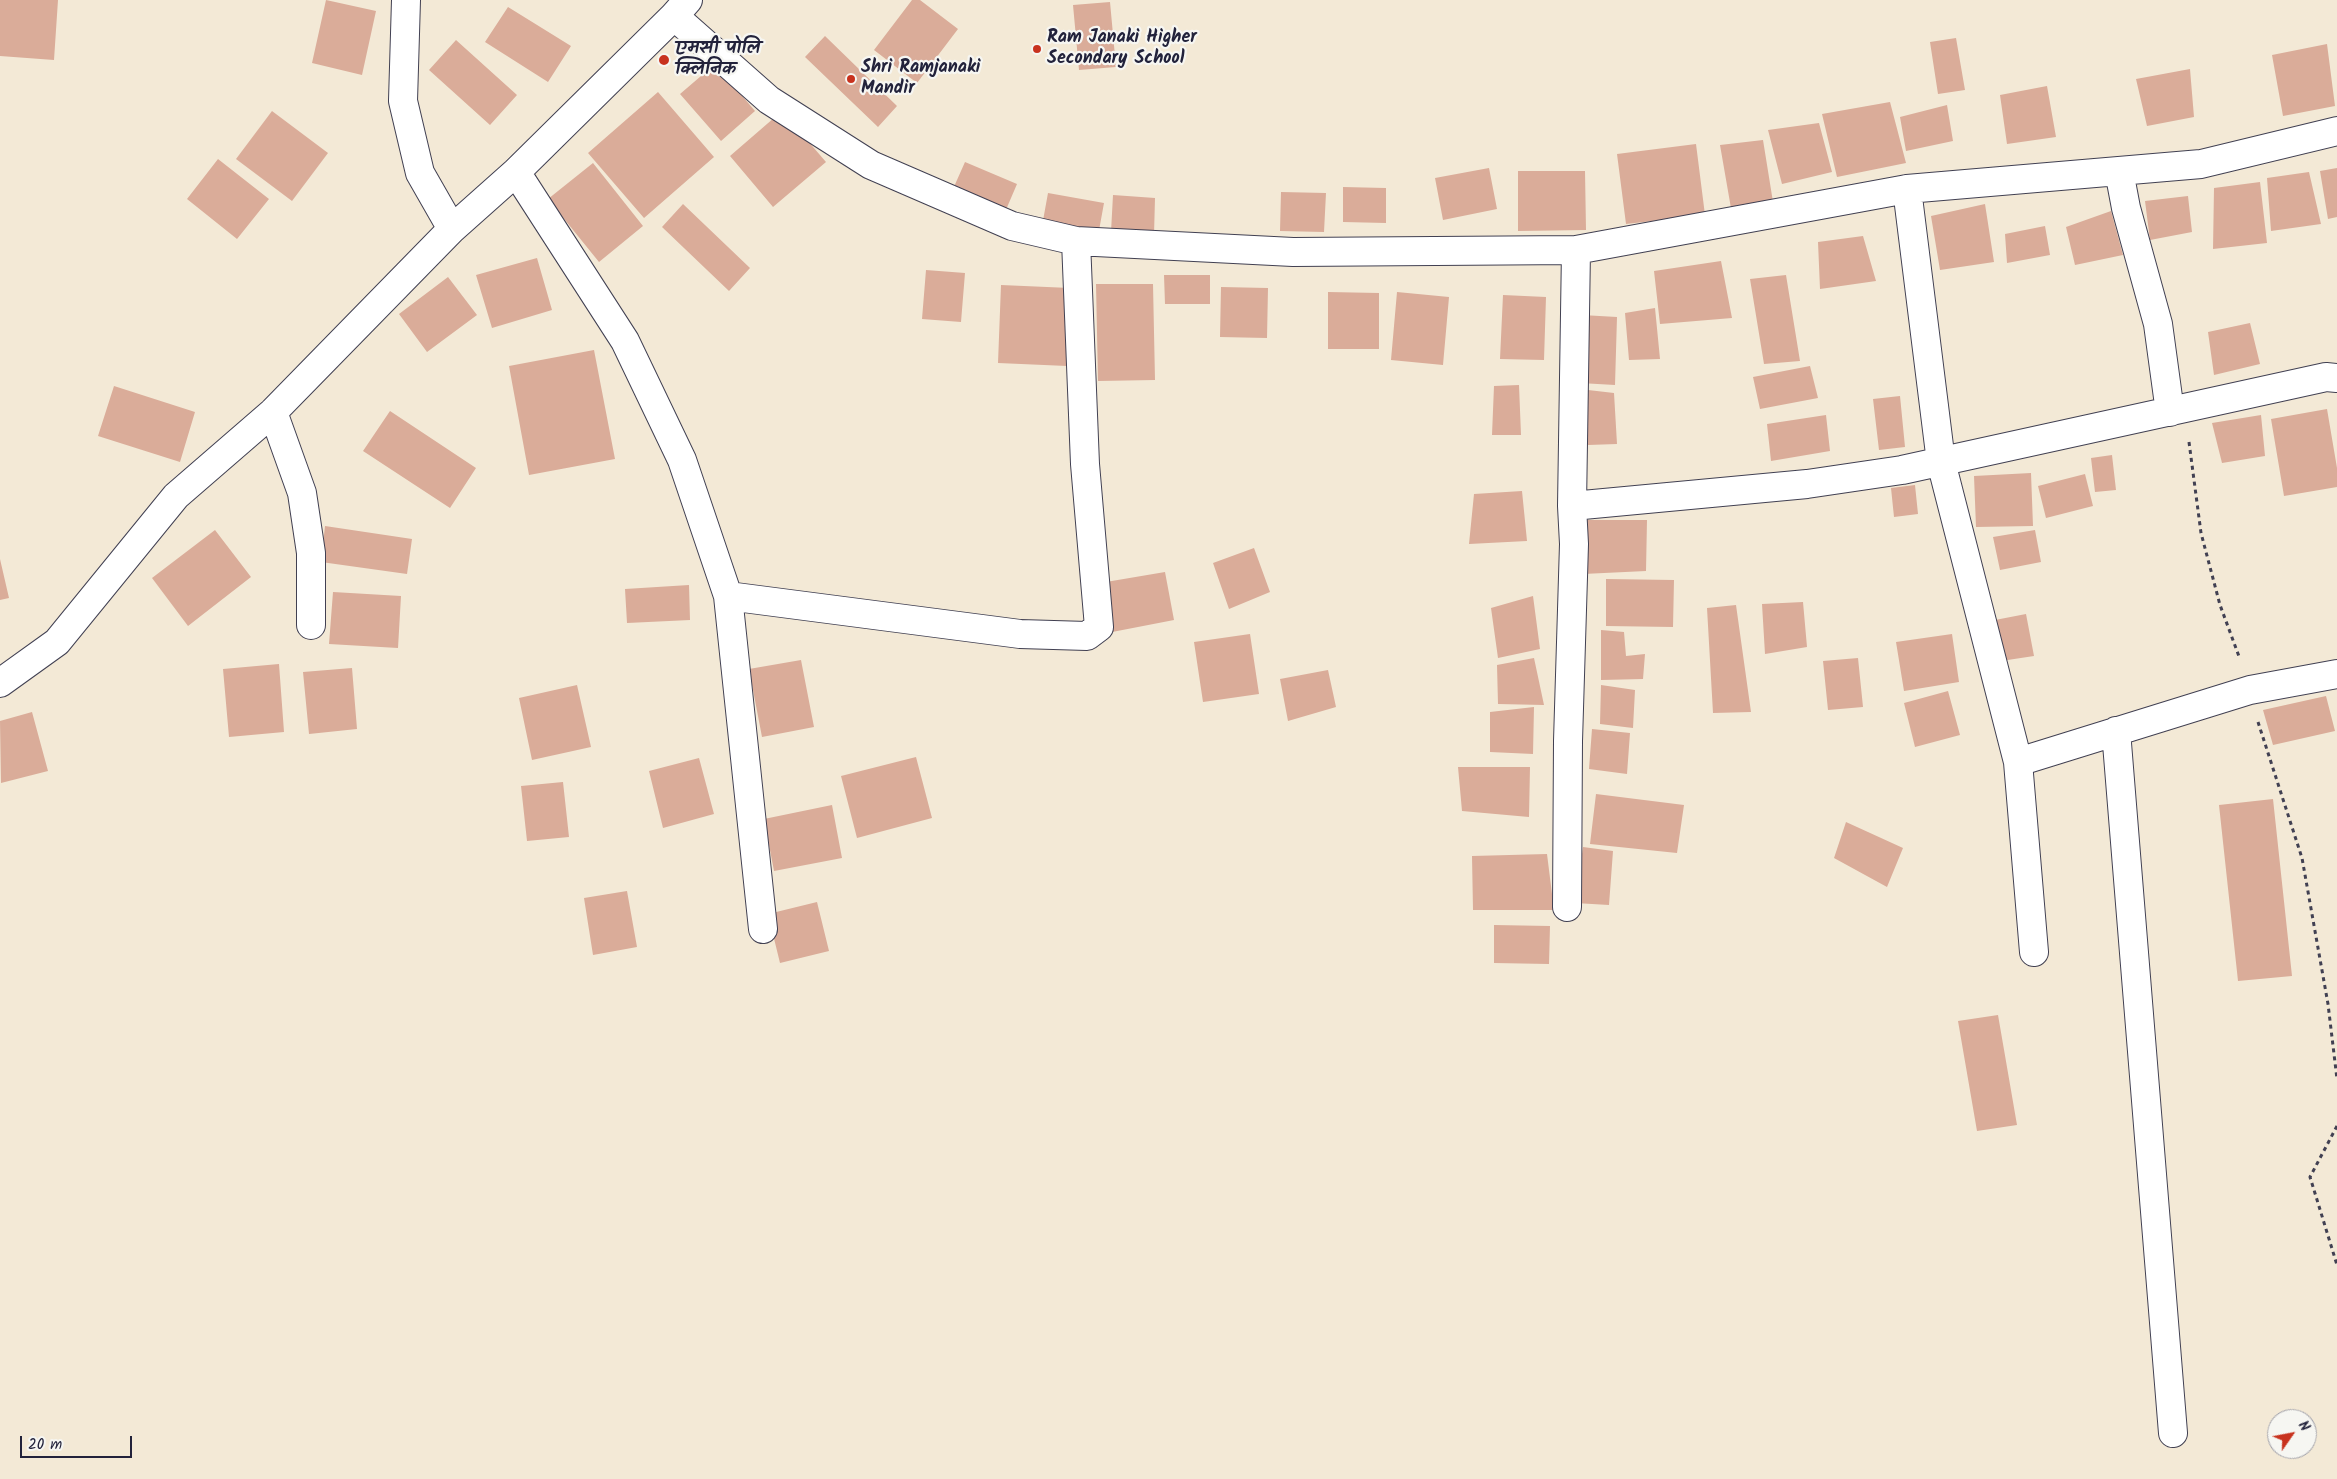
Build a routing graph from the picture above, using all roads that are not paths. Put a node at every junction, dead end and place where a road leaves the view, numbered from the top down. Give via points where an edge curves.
1 (406, 0) edge
2 (681, 8) edge
3 (2337, 131) edge
4 (2119, 171) junction
5 (516, 172) junction
6 (1906, 189) junction
7 (452, 230) junction
8 (1076, 241) junction
9 (1576, 250) junction
10 (2337, 378) edge
11 (2177, 411) junction
12 (273, 412) junction
13 (1941, 462) junction
14 (1572, 506) junction
15 (728, 596) junction
16 (311, 625) dead end
17 (2337, 674) edge
18 (0, 683) edge
19 (2116, 731) junction
20 (2018, 762) junction
21 (1567, 907) dead end
22 (763, 928) dead end
23 (2034, 952) dead end
24 (2173, 1433) dead end

1 - 7 street via 403,101 420,173
2 - 5 street
2 - 8 street via 769,100 871,165 1012,226
3 - 4 street via 2200,164
4 - 6 street
4 - 11 street
5 - 7 street
5 - 15 street via 625,341 682,460
6 - 9 street
6 - 13 street
7 - 12 street
8 - 9 street via 1294,252
8 - 15 street via 1084,464 1099,627 1087,636 1020,634
9 - 14 street
10 - 11 street via 2326,377
11 - 13 street
12 - 16 street via 302,494 311,553
12 - 18 street via 176,496 57,642
13 - 14 street via 1807,484
13 - 20 street
14 - 21 street
15 - 22 street
17 - 19 street via 2250,690
19 - 20 street
19 - 24 street
20 - 23 street

